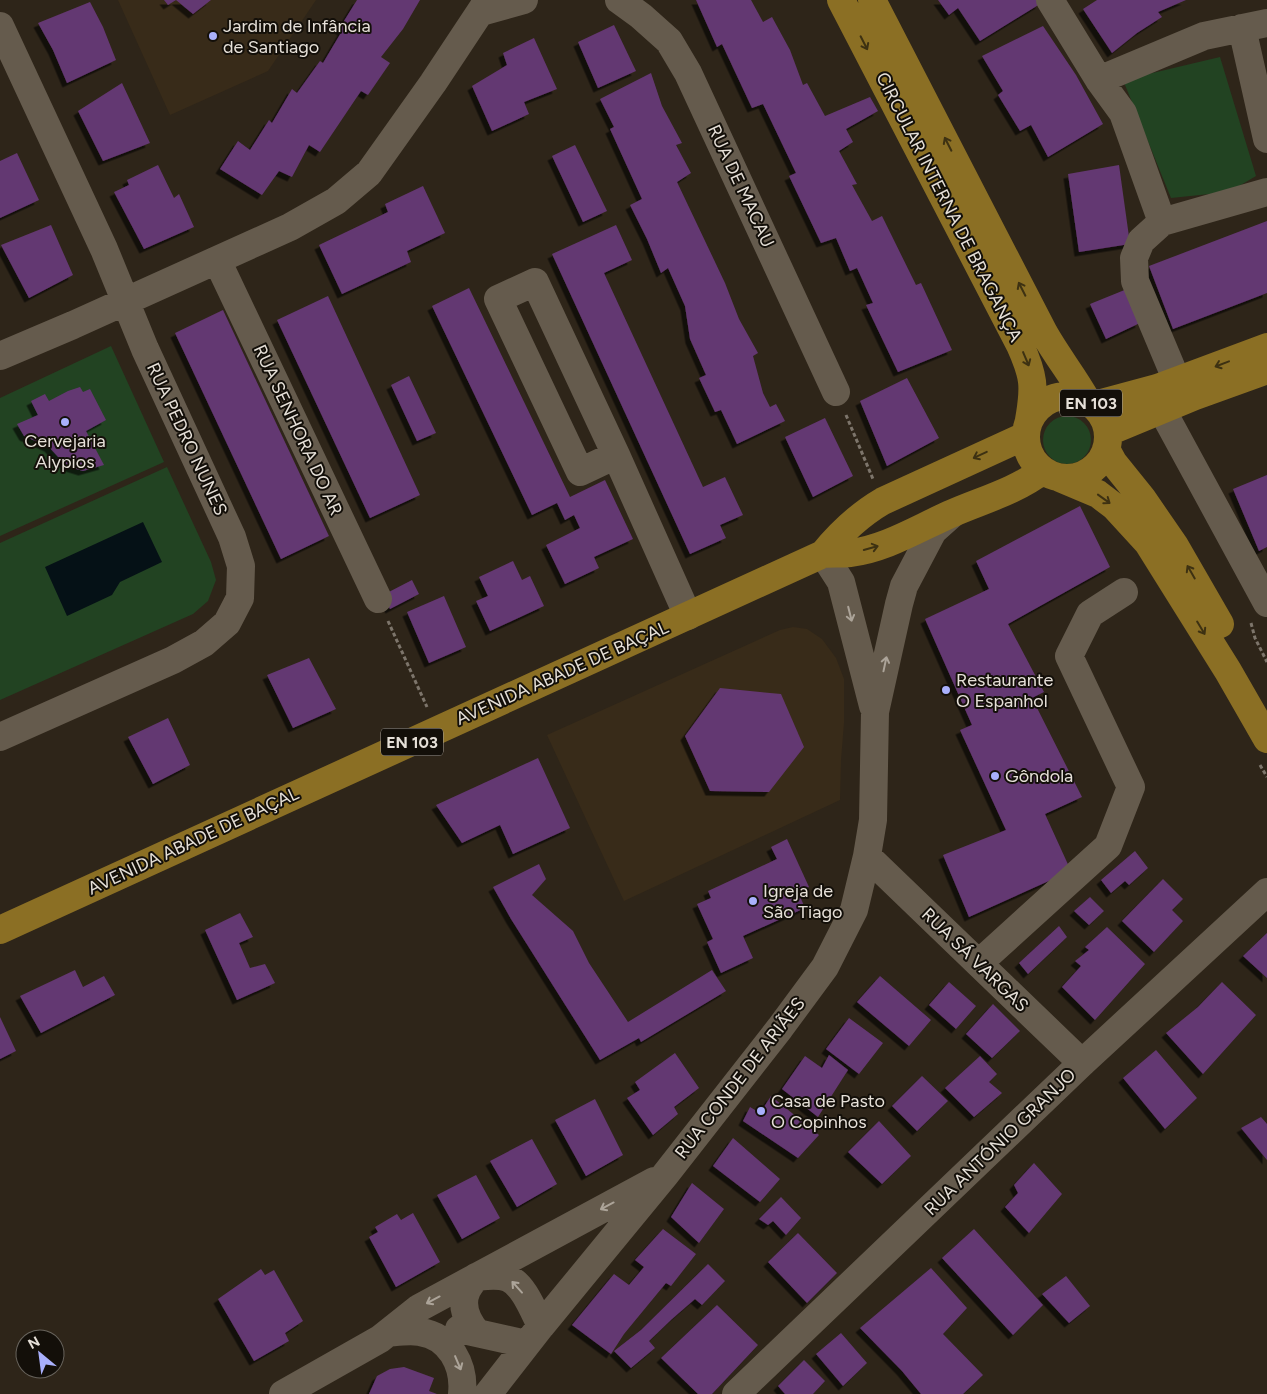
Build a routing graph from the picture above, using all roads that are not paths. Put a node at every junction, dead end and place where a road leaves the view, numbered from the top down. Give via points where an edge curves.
1 (524, 0) edge
2 (619, 0) edge
3 (841, 0) edge
4 (872, 0) edge
5 (1050, 0) edge
6 (485, 6) edge
7 (0, 26) edge
8 (1254, 26) edge
9 (1099, 80) junction
10 (1267, 139) edge
11 (1267, 192) edge
12 (1162, 222) junction
13 (217, 260) junction
14 (125, 301) junction
15 (1267, 346) edge
16 (0, 356) edge
17 (1267, 370) edge
18 (1177, 381) junction
19 (836, 392) road end
20 (1090, 402) junction
21 (1162, 410) junction
22 (1027, 428) junction
23 (1107, 441) junction
24 (616, 454) junction
25 (1051, 474) junction
26 (952, 514) junction
27 (823, 554) junction
28 (1124, 592) dead end
29 (378, 600) road end
30 (1267, 603) edge
31 (688, 616) junction
32 (1267, 706) edge
33 (875, 712) junction
34 (0, 737) edge
35 (1267, 740) edge
36 (867, 856) junction
37 (1267, 892) edge
38 (0, 930) edge
39 (979, 963) junction
40 (1082, 1064) junction
41 (665, 1174) junction
42 (476, 1276) junction
43 (421, 1332) junction
44 (388, 1333) junction
45 (477, 1333) junction
46 (533, 1335) junction
47 (320, 1382) edge
48 (283, 1394) edge
49 (462, 1394) edge
50 (488, 1394) edge
51 (736, 1394) edge

1 - 6 street
2 - 19 street, RUA DE MACAU via 669,40 688,74
3 -> 22 main road, CIRCULAR INTERNA DE BRAGANÇA via 1020,345 1033,380 1034,394
20 -> 4 main road, CIRCULAR INTERNA DE BRAGANÇA via 1044,333
5 - 9 street
6 - 13 street via 369,173 336,201 290,227
7 - 14 street, RUA PEDRO NUNES
8 - 9 street via 1204,36
8 - 10 street
9 - 12 street via 1123,113
11 - 12 street
12 - 18 street via 1142,241 1134,258 1135,281
13 - 14 street
13 - 29 street, RUA SENHORA DO AR
14 - 16 street
14 - 34 street, RUA PEDRO NUNES via 232,537 241,566 240,598 227,623 174,660
15 -> 18 main road, AVENIDA ABADE DE BAÇAL / EN 103
17 - 21 main road, EN 103
18 - 20 main road, AVENIDA ABADE DE BAÇAL / EN 103
20 - 22 main road, AVENIDA ABADE DE BAÇAL / EN 103 via 1075,396 1053,398 1039,406
20 - 23 main road, EN 103 via 1106,422
21 - 23 main road, EN 103
21 - 30 street
22 - 25 main road via 1029,456
22 -> 27 main road, AVENIDA ABADE DE BAÇAL / EN 103 via 865,512
23 - 25 main road, AVENIDA ABADE DE BAÇAL / EN 103 via 1102,458 1088,472 1080,476
32 -> 23 main road via 1176,546 1114,462
24 - 24 street via 535,282 498,299 580,472
24 - 31 street
25 - 26 main road, AVENIDA ABADE DE BAÇAL / EN 103
25 -> 35 main road via 1098,494 1115,507 1148,543
27 -> 26 main road, AVENIDA ABADE DE BAÇAL / EN 103 via 850,553 874,547
33 -> 26 street, RUA CONDE DE ARIÃES via 904,586 933,531
27 - 31 main road, AVENIDA ABADE DE BAÇAL / EN 103
27 -> 33 street, RUA CONDE DE ARIÃES via 841,582
28 - 39 street via 1090,614 1069,656 1131,787 1108,846
31 - 38 main road, AVENIDA ABADE DE BAÇAL / EN 103
33 - 36 street, RUA CONDE DE ARIÃES via 873,820
36 - 39 street, RUA SÁ VARGAS
36 - 41 street, RUA CONDE DE ARIÃES via 854,910 825,967
37 - 40 street, RUA ANTÓNIO GRANJO
39 - 40 street, RUA SÁ VARGAS
40 - 51 street, RUA ANTÓNIO GRANJO
41 -> 42 street
41 - 46 street, RUA CONDE DE ARIÃES
42 -> 44 street via 419,1308
42 - 45 street via 466,1291 464,1305 467,1318
46 -> 42 street via 518,1285 507,1278
43 - 44 street
43 - 45 street via 450,1327
43 -> 49 street via 448,1345 461,1370
44 - 47 street
45 - 46 street
46 - 50 street, RUA CONDE DE ARIÃES
47 - 48 street

